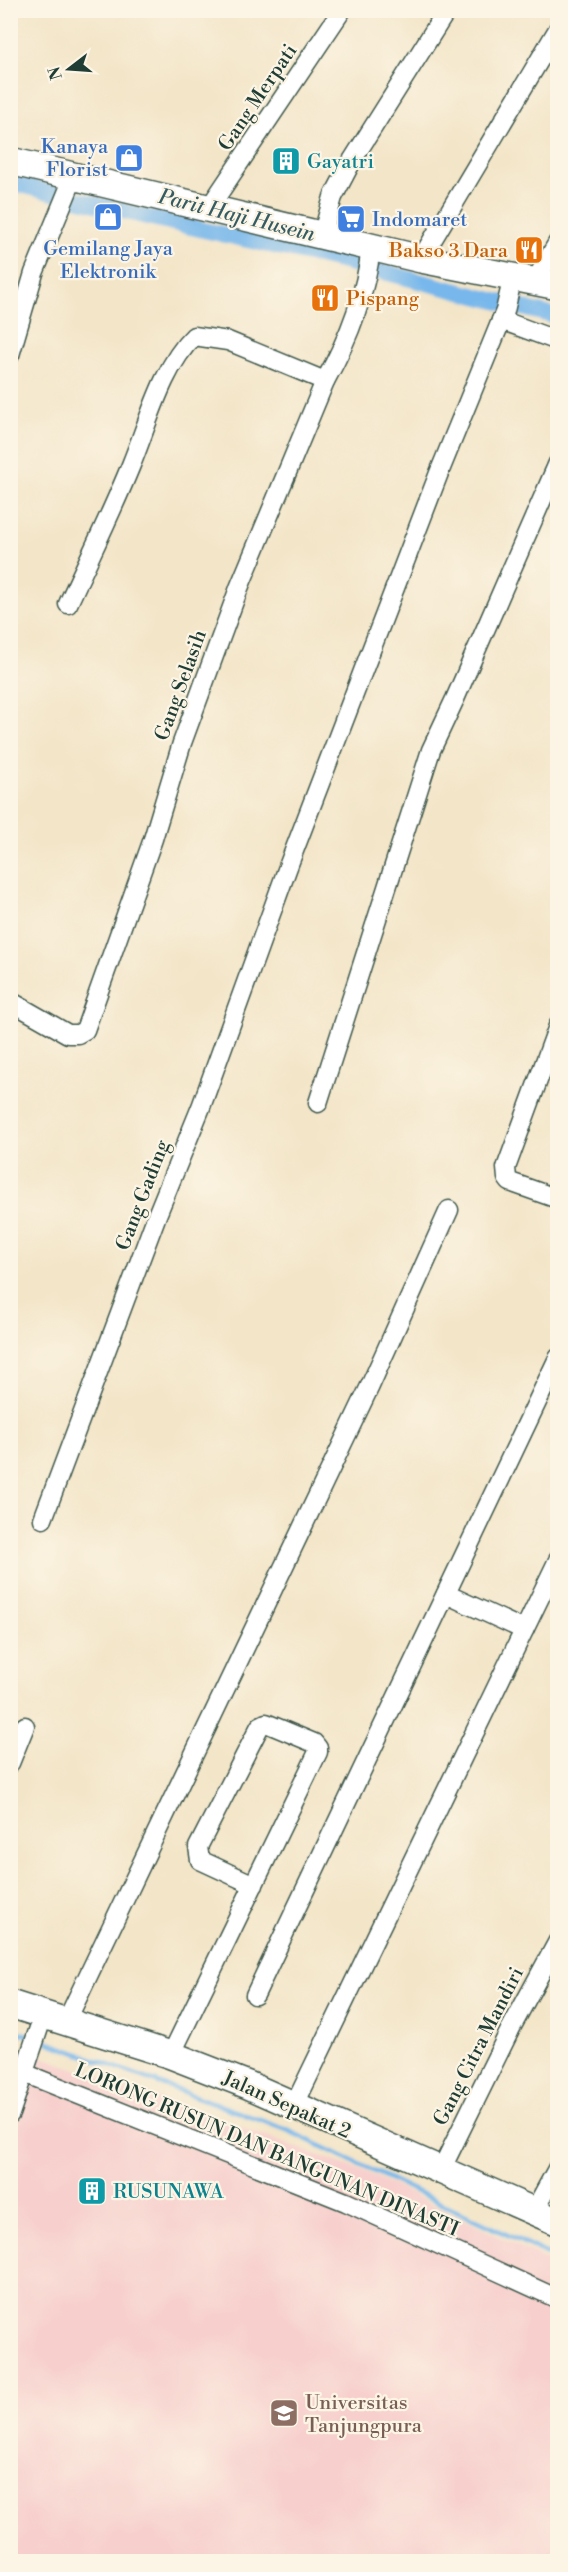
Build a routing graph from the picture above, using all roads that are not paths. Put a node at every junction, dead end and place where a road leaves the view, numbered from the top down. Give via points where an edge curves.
1 (342, 10) edge
2 (447, 10) edge
3 (558, 29) edge
4 (10, 161) edge
5 (73, 176) junction
6 (209, 208) junction
7 (322, 236) junction
8 (558, 242) edge
9 (370, 254) junction
10 (421, 259) junction
11 (529, 283) edge
12 (503, 315) junction
13 (558, 340) edge
14 (10, 355) edge
15 (324, 381) junction
16 (558, 463) edge
17 (68, 604) dead end
18 (10, 1001) edge
19 (558, 1026) edge
20 (318, 1103) dead end
21 (558, 1199) edge
22 (449, 1210) dead end
23 (558, 1358) edge
24 (43, 1520) dead end
25 (558, 1560) edge
26 (446, 1594) junction
27 (524, 1630) junction
28 (25, 1726) dead end
29 (10, 1763) edge
30 (254, 1885) junction
31 (558, 1941) edge
32 (255, 1995) dead end
33 (10, 2004) edge
34 (45, 2026) junction
35 (171, 2055) junction
36 (24, 2073) junction
37 (294, 2106) junction
38 (10, 2114) edge
39 (558, 2167) edge
40 (440, 2172) junction
41 (546, 2217) edge
42 (558, 2298) edge

1 - 6 street, Gang Merpati
2 - 7 street via 352,159 333,197
3 - 10 street
4 - 5 street
5 - 6 street
5 - 14 street via 34,273
6 - 7 street
7 - 9 street
8 - 11 street, Gang Gading
9 - 10 street
9 - 15 street, Gang Selasih via 355,317
10 - 11 street
11 - 12 street, Gang Gading
12 - 13 street
12 - 24 street, Gang Gading via 281,887
15 - 17 street via 228,342 194,336 182,347 169,371
15 - 18 street, Gang Selasih via 194,710 85,1030 69,1034
16 - 20 street via 431,750
19 - 21 street via 506,1168 510,1182
22 - 34 street via 370,1386
23 - 26 street
25 - 27 street
26 - 27 street
26 - 32 street
27 - 37 street
28 - 29 street
30 - 30 street via 200,1860 198,1847 260,1726 266,1723 314,1743 318,1752
30 - 35 street
31 - 40 street, Gang Citra Mandiri
33 - 34 street, Jalan Sepakat 2
34 - 35 street, Jalan Sepakat 2
34 - 36 street
35 - 37 street, Jalan Sepakat 2
36 - 38 street
36 - 42 street, LORONG RUSUN DAN BANGUNAN DINASTI via 346,2202
37 - 40 street, Jalan Sepakat 2
39 - 41 street
40 - 41 street, Jalan Sepakat 2

